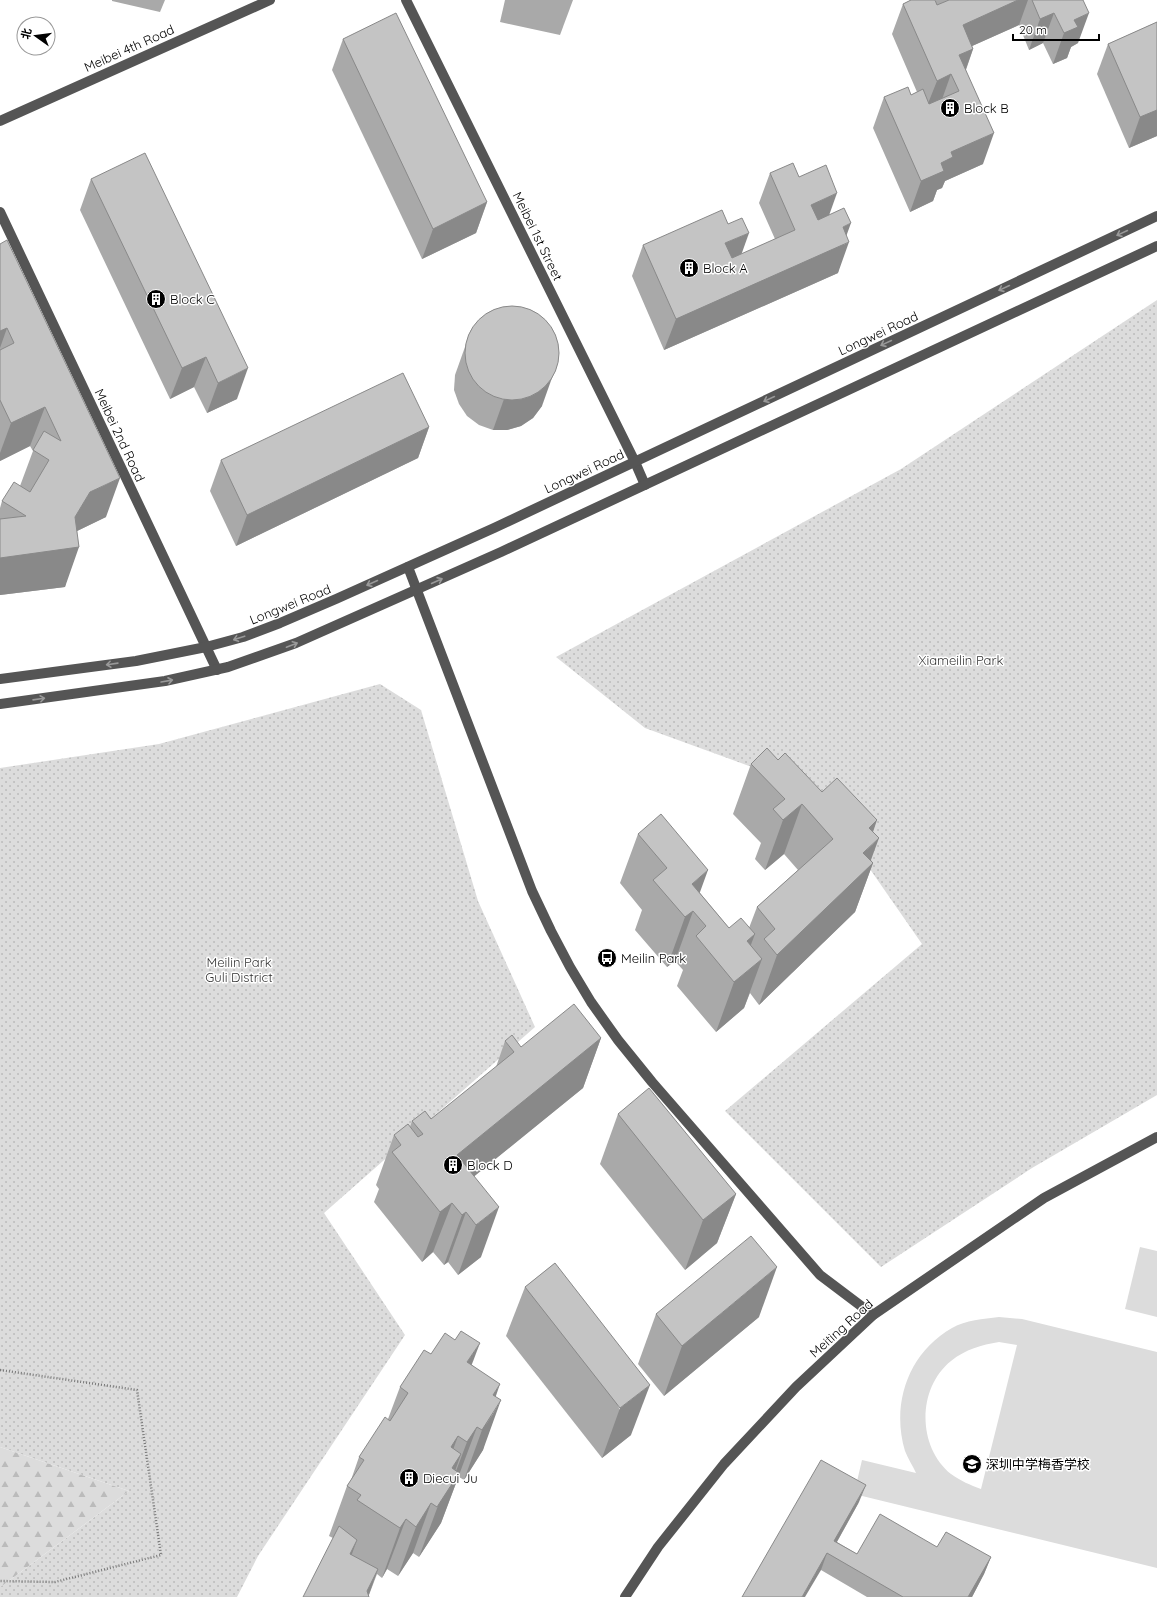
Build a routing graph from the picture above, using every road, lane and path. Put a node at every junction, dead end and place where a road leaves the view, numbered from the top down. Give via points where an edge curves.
1 (270, 0) edge
2 (406, 0) edge
3 (0, 121) edge
4 (0, 212) edge
5 (1157, 216) edge
6 (1157, 246) edge
7 (635, 462) junction
8 (645, 485) junction
9 (408, 567) junction
10 (417, 590) junction
11 (206, 648) junction
12 (217, 670) junction
13 (0, 679) edge
14 (0, 704) edge
15 (1157, 1137) edge
16 (873, 1314) junction
17 (0, 1370) edge
18 (0, 1581) edge
19 (625, 1597) edge

1 - 3 street, Meibei 4th Road
2 - 7 street, Meibei 1st Street
4 - 11 street, Meibei 2nd Road
5 -> 7 street, Longwei Road
6 - 8 street
7 - 8 street, Meibei 1st Street
7 - 9 street, Longwei Road
10 -> 8 street
9 - 10 street
9 -> 11 street, Longwei Road via 280,623
12 -> 10 street via 296,643
10 - 16 street via 532,891 570,967 591,1002 652,1082 820,1275
11 - 12 street, Meibei 2nd Road
11 -> 13 street, Longwei Road via 136,661
14 -> 12 street via 165,681
15 - 16 street, Meiting Road via 1044,1198
16 - 19 street, Meiting Road via 796,1387 724,1464 658,1547
17 - 18 path via 137,1390 161,1555 55,1582

